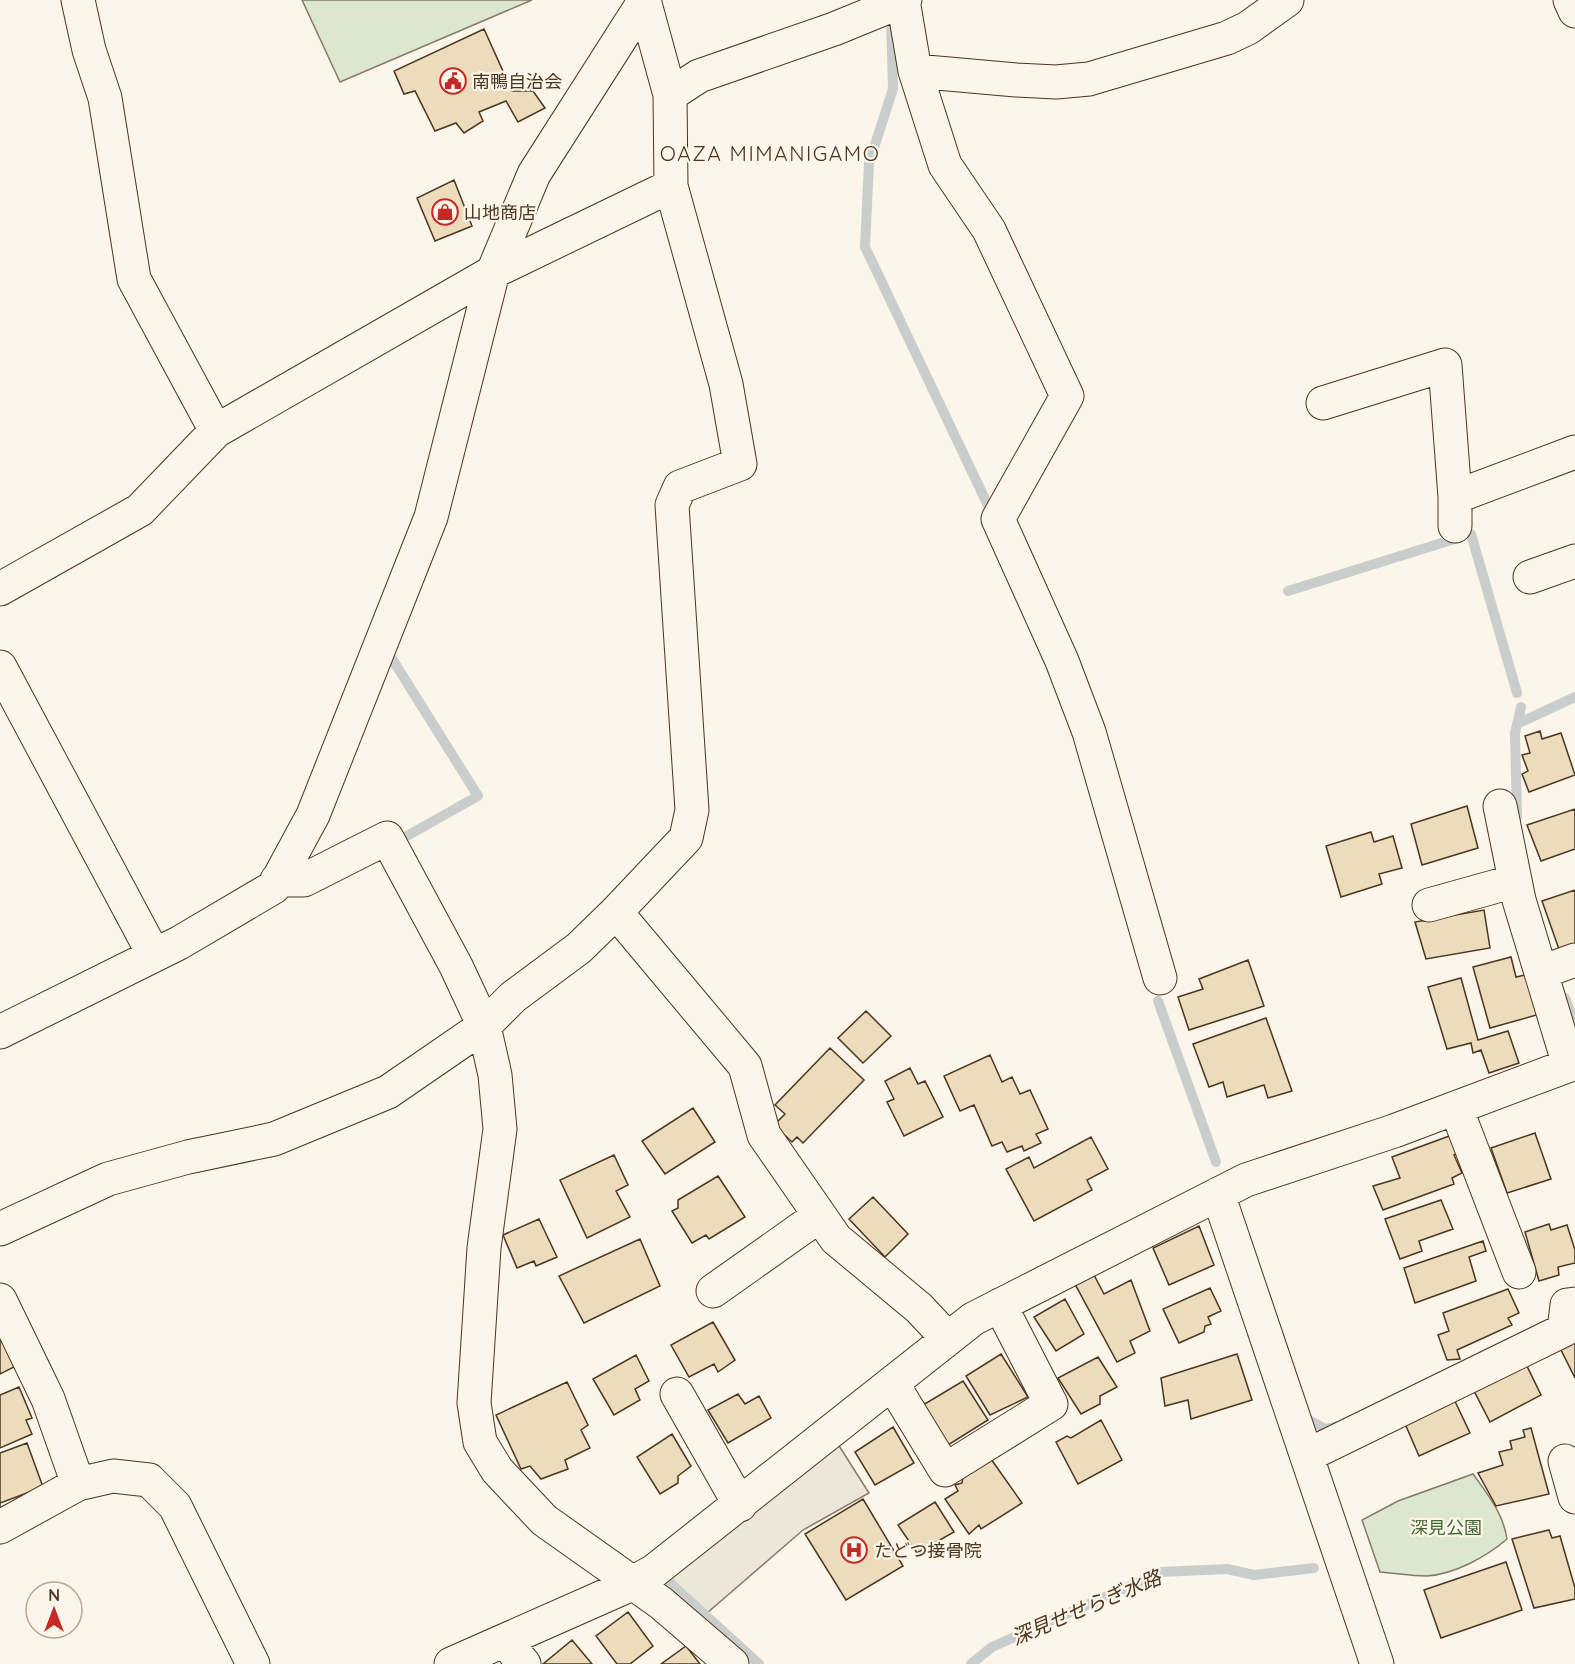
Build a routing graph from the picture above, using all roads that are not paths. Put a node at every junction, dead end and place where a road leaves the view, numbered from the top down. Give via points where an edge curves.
1 (78, 0) edge
2 (644, 0) edge
3 (904, 0) edge
4 (1287, 0) edge
5 (1570, 0) edge
6 (1575, 11) edge
7 (915, 71) junction
8 (670, 95) junction
9 (671, 186) junction
10 (493, 272) junction
11 (1323, 403) dead end
12 (216, 431) junction
13 (1575, 452) edge
14 (1575, 561) edge
15 (1530, 577) dead end
16 (0, 589) edge
17 (0, 667) edge
18 (1500, 806) dead end
19 (277, 880) junction
20 (1515, 881) junction
21 (1429, 905) dead end
22 (616, 912) junction
23 (154, 955) junction
24 (1575, 960) edge
25 (1542, 972) junction
26 (1160, 978) dead end
27 (484, 1026) junction
28 (0, 1032) edge
29 (1572, 1064) edge
30 (1456, 1108) junction
31 (1218, 1194) junction
32 (819, 1216) junction
33 (0, 1229) edge
34 (1519, 1272) dead end
35 (713, 1291) dead end
36 (0, 1300) edge
37 (1575, 1304) edge
38 (1000, 1305) junction
39 (948, 1339) junction
40 (892, 1383) junction
41 (677, 1394) dead end
42 (1308, 1455) junction
43 (1565, 1461) dead end
44 (78, 1484) junction
45 (1575, 1497) edge
46 (740, 1504) junction
47 (0, 1527) edge
48 (634, 1582) junction
49 (515, 1652) edge
50 (253, 1664) edge
51 (451, 1664) edge
52 (732, 1664) edge
53 (1377, 1664) edge

1 - 12 street via 105,98 134,279
2 - 8 street
2 - 10 street via 534,174
3 - 7 street
3 - 8 street via 699,76
4 - 7 street via 1227,38 1089,79 1056,82
5 - 6 street
7 - 26 street via 945,165 989,230 1067,396 998,519 1062,661 1089,732
8 - 9 street
9 - 10 street
9 - 22 street via 726,384 740,464 680,487 672,505 692,810 686,838
10 - 12 street
10 - 19 street via 431,517 313,815
11 - 13 street via 1445,365 1455,512
12 - 16 street via 140,510
14 - 15 street
17 - 23 street
18 - 20 street
19 - 23 street via 274,887
19 - 27 street via 304,880 387,838
20 - 21 street
20 - 25 street
22 - 27 street via 579,948 513,997
22 - 32 street via 745,1066 764,1135
23 - 28 street
24 - 25 street
25 - 29 street
27 - 33 street via 388,1092 274,1139 108,1179
27 - 48 street via 495,1075 500,1129 484,1248 474,1403 480,1442 497,1470 544,1520
29 - 30 street
30 - 31 street via 1246,1180
30 - 34 street
31 - 38 street
31 - 42 street
32 - 35 street
32 - 39 street via 836,1239 919,1308
36 - 44 street via 48,1399
37 - 42 street via 1567,1305 1564,1330
38 - 39 street
38 - 40 street via 1051,1404 945,1470
39 - 40 street
40 - 46 street
41 - 46 street
42 - 53 street
43 - 45 street
44 - 47 street
44 - 50 street via 113,1476 149,1480 175,1506
46 - 48 street
48 - 49 street
48 - 52 street
49 - 51 street

